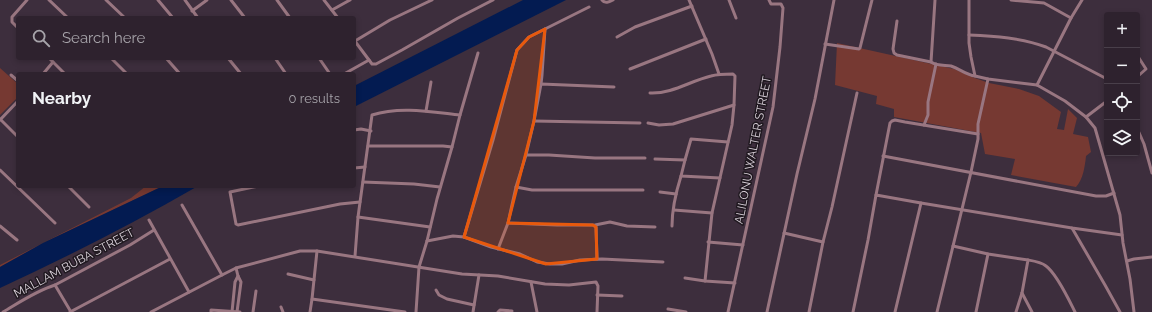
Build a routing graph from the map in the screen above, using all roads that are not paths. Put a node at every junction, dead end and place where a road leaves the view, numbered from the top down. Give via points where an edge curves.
1 (27, 0) edge
2 (49, 0) edge
3 (106, 0) edge
4 (158, 0) edge
5 (185, 0) edge
6 (208, 0) edge
7 (231, 0) edge
8 (277, 0) edge
9 (324, 0) edge
10 (350, 0) edge
11 (432, 0) edge
12 (493, 0) edge
13 (602, 0) edge
14 (613, 0) edge
15 (689, 0) edge
16 (728, 0) edge
17 (769, 0) edge
18 (834, 0) edge
19 (872, 0) edge
20 (935, 0) edge
21 (969, 0) edge
22 (1011, 0) edge
23 (1082, 0) edge
24 (692, 6) junction
25 (589, 7) dead end
26 (332, 10) junction
27 (192, 11) junction
28 (66, 16) edge
29 (123, 16) edge
30 (171, 16) edge
31 (196, 16) edge
32 (243, 16) edge
33 (289, 16) edge
34 (336, 16) edge
35 (736, 18) dead end
36 (1071, 18) junction
37 (897, 21) dead end
38 (16, 26) edge
39 (546, 29) junction
40 (969, 35) junction
41 (617, 37) dead end
42 (356, 39) edge
43 (706, 39) junction
44 (356, 41) edge
45 (825, 44) junction
46 (1054, 51) junction
47 (478, 53) dead end
48 (112, 60) edge
49 (168, 60) edge
50 (230, 60) edge
51 (276, 60) edge
52 (320, 60) edge
53 (369, 60) junction
54 (1140, 60) edge
55 (53, 62) joint
56 (931, 62) junction
57 (936, 64) junction
58 (630, 69) dead end
59 (45, 72) edge
60 (63, 72) edge
61 (125, 72) edge
62 (178, 72) edge
63 (239, 72) edge
64 (285, 72) edge
65 (329, 72) edge
66 (348, 72) edge
67 (719, 74) junction
68 (1140, 74) edge
69 (11, 75) dead end
70 (975, 76) junction
71 (1104, 77) edge
72 (988, 79) junction
73 (16, 80) edge
74 (431, 82) dead end
75 (541, 84) junction
76 (1037, 85) junction
77 (614, 86) dead end
78 (650, 93) dead end
79 (858, 93) dead end
80 (16, 103) edge
81 (1104, 103) edge
82 (734, 105) junction
83 (426, 111) junction
84 (460, 115) junction
85 (1086, 117) junction
86 (0, 120) edge
87 (534, 120) junction
88 (648, 122) dead end
89 (640, 123) dead end
90 (924, 125) junction
91 (356, 130) edge
92 (371, 130) junction
93 (978, 134) junction
94 (16, 135) edge
95 (1140, 135) edge
96 (728, 142) junction
97 (368, 146) junction
98 (452, 147) junction
99 (526, 155) junction
100 (883, 156) junction
101 (645, 158) dead end
102 (655, 159) dead end
103 (685, 160) junction
104 (365, 167) junction
105 (356, 168) edge
106 (0, 170) edge
107 (971, 172) junction
108 (1152, 173) edge
109 (682, 176) junction
110 (720, 178) junction
111 (363, 182) junction
112 (16, 185) edge
113 (516, 186) junction
114 (440, 187) junction
115 (19, 188) edge
116 (70, 188) edge
117 (249, 188) edge
118 (643, 190) dead end
119 (660, 192) dead end
120 (1114, 193) junction
121 (676, 194) junction
122 (876, 195) junction
123 (360, 202) junction
124 (921, 203) junction
125 (182, 205) dead end
126 (89, 208) dead end
127 (674, 210) junction
128 (962, 211) junction
129 (712, 213) junction
130 (358, 217) junction
131 (148, 220) dead end
132 (55, 223) dead end
133 (508, 223) junction
134 (0, 226) edge
135 (595, 226) junction
136 (672, 226) dead end
137 (430, 227) junction
138 (655, 227) dead end
139 (1072, 228) junction
140 (154, 230) junction
141 (784, 233) junction
142 (1122, 235) junction
143 (464, 237) junction
144 (17, 240) dead end
145 (427, 241) junction
146 (708, 242) junction
147 (823, 242) junction
148 (743, 245) junction
149 (953, 246) junction
150 (498, 249) junction
151 (317, 251) junction
152 (988, 254) junction
153 (355, 256) junction
154 (1152, 257) edge
155 (597, 259) junction
156 (170, 260) junction
157 (1028, 260) junction
158 (1127, 261) junction
159 (663, 262) dead end
160 (419, 267) junction
161 (236, 268) junction
162 (288, 274) dead end
163 (222, 275) junction
164 (479, 275) junction
165 (238, 276) junction
166 (685, 278) dead end
167 (314, 280) junction
168 (705, 281) junction
169 (531, 282) junction
170 (735, 283) junction
171 (55, 285) junction
172 (436, 290) dead end
173 (256, 291) dead end
174 (189, 292) junction
175 (1022, 293) junction
176 (597, 295) junction
177 (622, 296) dead end
178 (312, 299) junction
179 (474, 305) junction
180 (281, 307) dead end
181 (668, 309) dead end
182 (3, 312) edge
183 (71, 312) edge
184 (153, 312) edge
185 (211, 312) edge
186 (232, 312) edge
187 (238, 312) edge
188 (252, 312) edge
189 (283, 312) edge
190 (310, 312) edge
191 (404, 312) edge
192 (416, 312) edge
193 (473, 312) edge
194 (498, 312) edge
195 (512, 312) edge
196 (537, 312) edge
197 (597, 312) edge
198 (686, 312) edge
199 (728, 312) edge
200 (767, 312) edge
201 (809, 312) edge
202 (853, 312) edge
203 (895, 312) edge
204 (937, 312) edge
205 (976, 312) edge
206 (1016, 312) edge
207 (1032, 312) edge
208 (1075, 312) edge
209 (1120, 312) edge
210 (1134, 312) edge

1 - 38 street via 12,17 12,22
2 - 28 street
3 - 29 street
4 - 30 street
5 - 27 street
6 - 27 street
7 - 32 street
8 - 33 street
9 - 26 street
10 - 26 street
11 - 42 street
12 - 53 street via 376,64
13 - 14 street via 607,3
15 - 24 street
16 - 35 street
17 - 148 street, ALILONU WALTER STREET via 771,4 782,6 780,46 773,108
18 - 45 street
19 - 45 street via 859,49
20 - 56 street
21 - 40 street
22 - 36 street via 1044,3
23 - 36 street
24 - 41 street via 635,27
24 - 43 street
25 - 39 street
26 - 34 street
27 - 31 street
36 - 46 street
37 - 56 street via 894,53
39 - 75 street
39 - 143 street via 529,37 517,50
40 - 46 street via 1027,41
40 - 70 street via 970,57
43 - 58 street
43 - 67 street
44 - 53 street
45 - 141 street
46 - 71 street
46 - 76 street
47 - 84 street
48 - 61 street
49 - 62 street
50 - 63 street
51 - 64 street
52 - 65 street
53 - 66 street
54 - 68 street via 1146,69
55 - 59 street
55 - 60 street
56 - 57 street
57 - 70 street via 951,66
57 - 90 street
67 - 78 street via 677,88
67 - 82 street via 735,76
69 - 73 street
70 - 72 street
72 - 76 street
72 - 93 street
74 - 83 street
75 - 77 street
75 - 87 street
76 - 85 street
79 - 147 street
80 - 86 street
81 - 85 street
82 - 88 street via 673,124 659,125
82 - 96 street
83 - 84 street
83 - 92 street via 375,114 372,116
84 - 98 street
85 - 120 street via 1095,128
86 - 94 street
87 - 89 street
87 - 99 street
90 - 93 street
90 - 100 street via 892,121
91 - 92 street
92 - 97 street
93 - 107 street
95 - 108 street
96 - 103 street via 691,139
96 - 110 street
97 - 98 street
97 - 104 street
98 - 114 street
99 - 101 street
99 - 113 street
100 - 107 street
100 - 122 street
102 - 103 street
103 - 109 street
104 - 105 street
104 - 111 street
106 - 112 street
107 - 120 street via 1096,196
107 - 128 street
109 - 110 street
109 - 121 street
110 - 129 street
111 - 114 street
111 - 123 street
113 - 118 street via 532,190
113 - 133 street
114 - 137 street
115 - 132 street
116 - 126 street
117 - 123 street via 230,192 238,225
119 - 121 street
120 - 142 street
121 - 127 street
122 - 124 street
122 - 202 street
123 - 130 street
124 - 128 street
124 - 203 street
125 - 163 street
127 - 129 street
127 - 136 street
128 - 139 street
128 - 149 street
129 - 146 street
130 - 137 street
130 - 153 street
131 - 140 street
133 - 135 street
133 - 150 street
134 - 144 street
135 - 138 street via 610,222 627,226
135 - 155 street
137 - 145 street
139 - 142 street
139 - 209 street
140 - 156 street
140 - 171 street, MALLAM BUBA STREET
141 - 147 street
141 - 200 street
142 - 158 street
143 - 145 street via 452,236
143 - 150 street
145 - 160 street
146 - 148 street
146 - 168 street
147 - 201 street
148 - 170 street, ALILONU WALTER STREET
149 - 152 street
149 - 204 street
150 - 155 street via 550,264
151 - 153 street
151 - 161 street via 300,251
151 - 167 street
152 - 157 street
152 - 205 street
153 - 160 street
154 - 158 street
155 - 159 street
156 - 174 street
156 - 183 street
157 - 175 street
157 - 208 street via 1046,266 1052,272
158 - 210 street
160 - 164 street
160 - 192 street
161 - 163 street
161 - 165 street
162 - 167 street
163 - 174 street
164 - 169 street
164 - 179 street
165 - 186 street
165 - 187 street via 241,282
166 - 168 street
167 - 178 street
168 - 170 street
169 - 176 street via 569,285 596,282
169 - 196 street
170 - 199 street, ALILONU WALTER STREET
171 - 182 street, MALLAM BUBA STREET
171 - 183 street
172 - 179 street via 447,299
173 - 188 street
174 - 184 street
175 - 206 street
175 - 207 street
176 - 177 street
176 - 197 street
178 - 190 street
178 - 191 street
179 - 193 street
180 - 189 street
181 - 198 street
185 - 186 street
186 - 187 street
194 - 195 street

